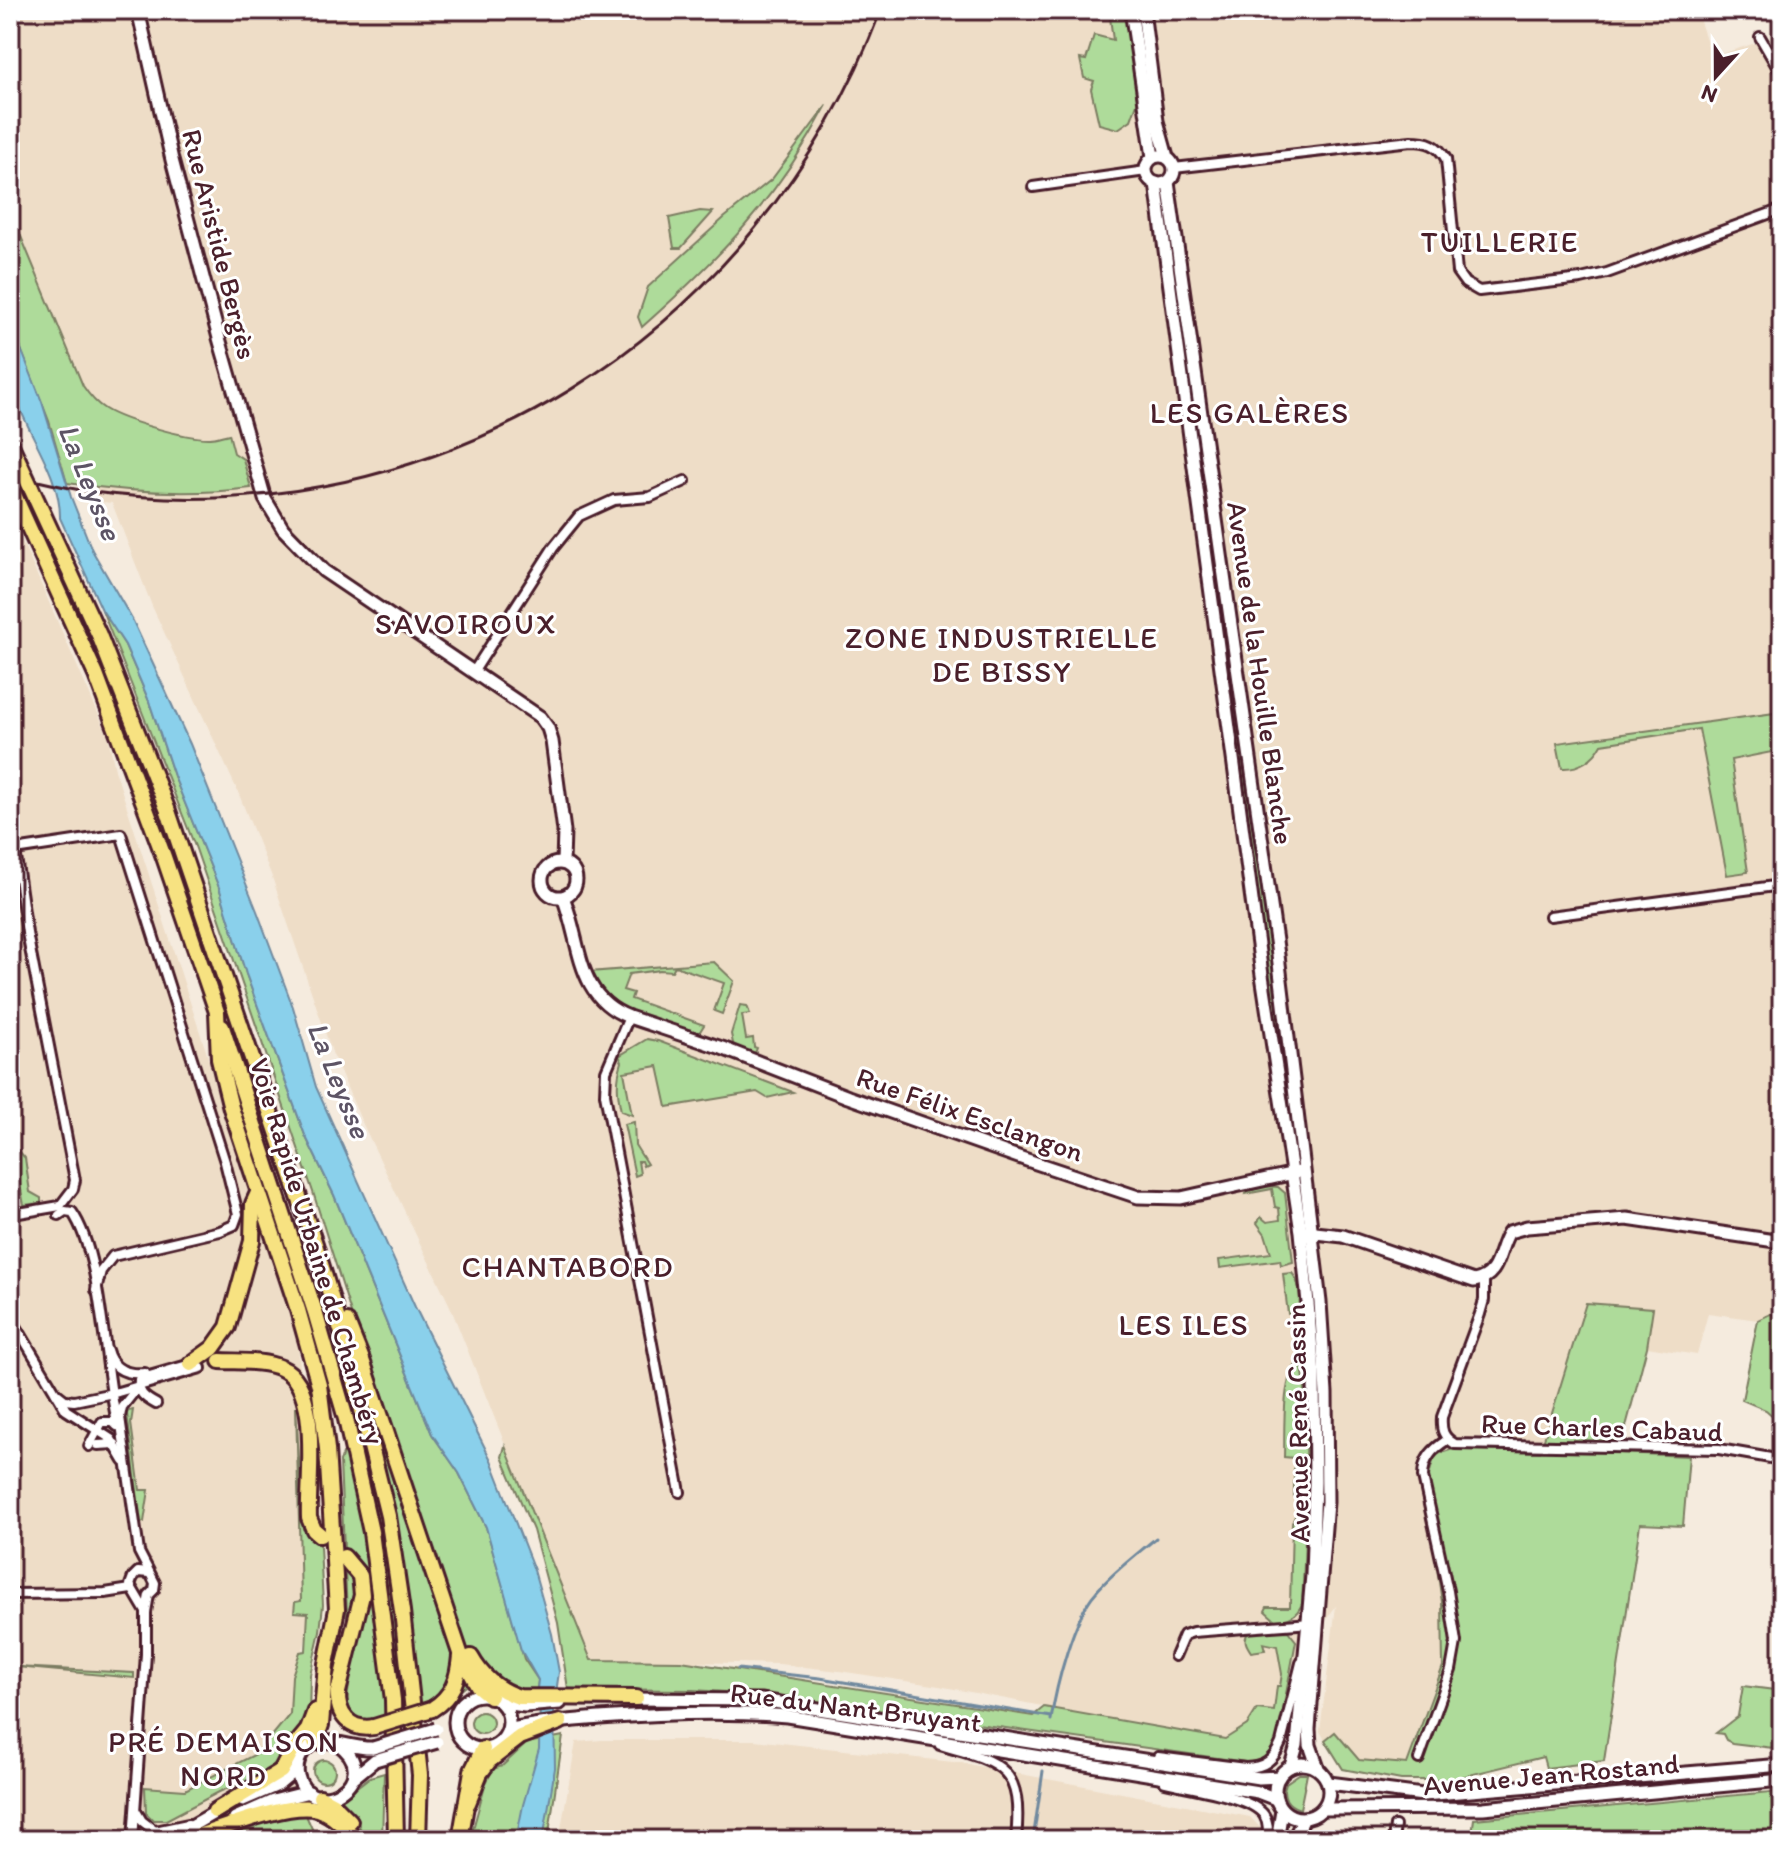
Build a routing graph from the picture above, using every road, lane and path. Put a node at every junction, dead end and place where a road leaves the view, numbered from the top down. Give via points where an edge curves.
1 (138, 10) edge
2 (1131, 10) edge
3 (1143, 10) edge
4 (1760, 37) dead end
5 (1779, 64) edge
6 (1782, 75) edge
7 (1153, 157) junction
8 (1167, 157) junction
9 (1174, 168) junction
10 (1146, 171) junction
11 (1162, 182) junction
12 (1033, 187) dead end
13 (1782, 209) edge
14 (10, 443) edge
15 (685, 481) dead end
16 (10, 486) edge
17 (474, 671) junction
18 (563, 863) junction
19 (1782, 885) edge
20 (563, 897) junction
21 (1550, 916) dead end
22 (217, 1012) junction
23 (629, 1017) junction
24 (1298, 1172) junction
25 (258, 1193) junction
26 (59, 1215) dead end
27 (10, 1217) edge
28 (1307, 1232) junction
29 (1782, 1242) edge
30 (315, 1244) junction
31 (1484, 1279) junction
32 (96, 1290) junction
33 (10, 1311) edge
34 (102, 1329) junction
35 (281, 1364) junction
36 (196, 1366) junction
37 (161, 1372) junction
38 (138, 1387) junction
39 (53, 1391) junction
40 (110, 1394) junction
41 (156, 1404) dead end
42 (118, 1427) junction
43 (324, 1427) junction
44 (97, 1431) junction
45 (1447, 1440) junction
46 (115, 1444) junction
47 (1782, 1460) edge
48 (127, 1466) junction
49 (680, 1492) dead end
50 (320, 1535) dead end
51 (139, 1552) junction
52 (344, 1557) dead end
53 (149, 1573) junction
54 (135, 1575) junction
55 (134, 1592) junction
56 (10, 1594) edge
57 (149, 1595) junction
58 (146, 1612) junction
59 (1314, 1623) junction
60 (453, 1626) junction
61 (334, 1627) junction
62 (460, 1653) junction
63 (1175, 1656) dead end
64 (1304, 1656) junction
65 (636, 1698) joint
66 (496, 1700) junction
67 (518, 1702) junction
68 (456, 1715) junction
69 (565, 1721) joint
70 (514, 1732) junction
71 (900, 1734) junction
72 (326, 1742) junction
73 (466, 1743) junction
74 (1281, 1743) joint
75 (483, 1749) junction
76 (1073, 1749) junction
77 (374, 1754) junction
78 (1419, 1759) dead end
79 (1782, 1765) edge
80 (1102, 1766) junction
81 (1291, 1766) junction
82 (1318, 1768) junction
83 (297, 1769) junction
84 (1279, 1777) junction
85 (352, 1778) junction
86 (1782, 1780) edge
87 (1329, 1783) junction
88 (314, 1794) junction
89 (468, 1803) junction
90 (1279, 1804) junction
91 (1324, 1809) junction
92 (136, 1811) junction
93 (215, 1811) junction
94 (1304, 1818) junction
95 (197, 1822) junction
96 (1395, 1826) dead end
97 (193, 1839) edge
98 (133, 1840) edge
99 (167, 1840) edge
100 (358, 1840) edge
101 (396, 1840) edge
102 (420, 1840) edge
103 (460, 1840) edge
104 (1016, 1840) edge
105 (1267, 1840) edge
106 (1277, 1840) edge
107 (1293, 1840) edge
108 (1393, 1840) edge

1 - 17 main road, Rue Aristide Bergès via 172,160 262,494 283,529 324,571
2 - 7 main road
3 - 8 main road via 1157,121
4 - 5 street
5 - 6 street
7 - 8 main road
7 - 10 main road
8 - 9 main road
9 - 11 main road
9 - 13 street via 1431,143 1446,159 1457,272 1479,291 1607,273
10 - 11 main road via 1149,179
10 - 12 street
11 - 24 main road, Avenue de la Houille Blanche via 1260,961
11 - 24 main road, Avenue de la Houille Blanche via 1276,940
14 - 30 highway, Voie Rapide Urbaine de Chambéry, bridge via 99,635 168,811
15 - 17 street via 650,497 614,500 579,516
16 - 22 highway, Voie Rapide Urbaine de Chambéry via 96,675
17 - 18 main road, Rue Aristide Bergès via 524,704 548,728 564,831
18 - 20 main road via 573,869 576,880 573,891
18 - 20 main road via 548,867 541,880 548,894
19 - 21 street
20 - 23 main road, Rue Félix Esclangon via 587,982 600,1000
22 - 25 highway via 219,1059
22 - 101 highway, Voie Rapide Urbaine de Chambéry via 315,1312 371,1532 393,1700
23 - 24 main road, Rue Félix Esclangon via 1138,1197 1190,1197
23 - 49 street via 606,1071 605,1094
24 - 28 main road, Avenue René Cassin
25 - 36 highway via 252,1241 228,1327
25 - 43 highway via 308,1345
26 - 32 street via 68,1210 80,1224
27 - 32 street via 60,1206 75,1180 15,850 121,834 238,1214 234,1225 220,1231 113,1256 101,1271
28 - 31 main road via 1343,1236 1474,1281
28 - 59 main road, Avenue René Cassin via 1320,1302 1328,1470
29 - 31 main road via 1627,1219 1527,1227 1509,1232 1495,1269
30 - 60 highway via 361,1357
30 - 102 highway, Voie Rapide Urbaine de Chambéry via 388,1516 413,1700
31 - 45 street, Rue Charles Cabaud via 1484,1300 1442,1417
32 - 34 street
33 - 39 street
34 - 37 street via 110,1358 125,1373
34 - 40 street
35 - 36 highway via 275,1356 254,1354
35 - 43 highway via 300,1372 310,1386
35 - 50 highway via 307,1402 309,1518
36 - 37 street
36 - 38 street
37 - 38 street via 139,1379
38 - 40 street
38 - 41 street
38 - 48 street via 120,1413
39 - 40 street via 74,1401
39 - 44 street via 66,1410
40 - 42 street
42 - 44 street via 106,1421
42 - 48 street
43 - 61 highway via 337,1590
44 - 46 street
44 - 46 street via 93,1445
45 - 47 street, Rue Charles Cabaud via 1719,1449
45 - 78 street via 1433,1449 1423,1477 1456,1642
46 - 48 street
48 - 51 street
51 - 53 street
51 - 54 street
52 - 62 highway, bridge via 360,1576 362,1595 338,1692 344,1718 351,1724 374,1727 432,1709 455,1684
53 - 54 street
53 - 57 street via 155,1587
54 - 55 street
55 - 56 street
55 - 57 street
55 - 58 street
57 - 58 street
58 - 92 street
59 - 63 street via 1193,1632 1184,1635
59 - 64 main road, Avenue René Cassin
59 - 82 main road, Avenue René Cassin via 1309,1729
60 - 62 highway
60 - 67 highway via 483,1675
61 - 72 highway
61 - 93 highway via 324,1641 308,1730 276,1776
62 - 66 highway via 478,1686
64 - 74 street, Avenue René Cassin
64 - 81 main road, Avenue René Cassin
65 - 67 highway
65 - 76 main road, Rue du Nant Bruyant via 761,1700
66 - 67 main road
66 - 68 main road via 469,1698
66 - 70 main road
68 - 73 main road via 457,1730
68 - 77 main road, bridge via 436,1729
69 - 70 highway
69 - 71 main road, Rue du Nant Bruyant via 747,1713
70 - 75 main road
70 - 89 highway via 484,1766
71 - 80 main road, Rue du Nant Bruyant
71 - 104 street via 997,1764 1016,1791
72 - 77 main road
72 - 83 main road via 304,1750
72 - 85 main road via 350,1755
73 - 75 main road
73 - 77 main road, bridge via 437,1742
74 - 76 street, Rue du Nant Bruyant via 1276,1755 1256,1768
75 - 89 highway via 472,1771
76 - 84 main road, Rue du Nant Bruyant
77 - 85 main road
79 - 87 main road, Avenue Jean Rostand via 1423,1795
80 - 90 main road, Rue du Nant Bruyant via 1258,1792
80 - 105 street, Rue du Nant Bruyant via 1241,1801 1261,1811
81 - 82 main road
81 - 84 main road
82 - 87 main road
83 - 88 main road via 300,1782
83 - 93 main road via 270,1789
84 - 90 main road
85 - 88 main road via 339,1794
86 - 91 main road, Avenue Jean Rostand via 1483,1808
87 - 91 main road
88 - 97 main road via 256,1808
88 - 100 highway via 346,1816
89 - 103 highway
90 - 94 main road via 1292,1817
90 - 106 main road
91 - 94 main road, Avenue Jean Rostand
92 - 95 street via 155,1831
92 - 98 street
93 - 95 main road
94 - 107 main road
95 - 99 main road
96 - 108 street
97 - 100 highway via 308,1807 337,1820

